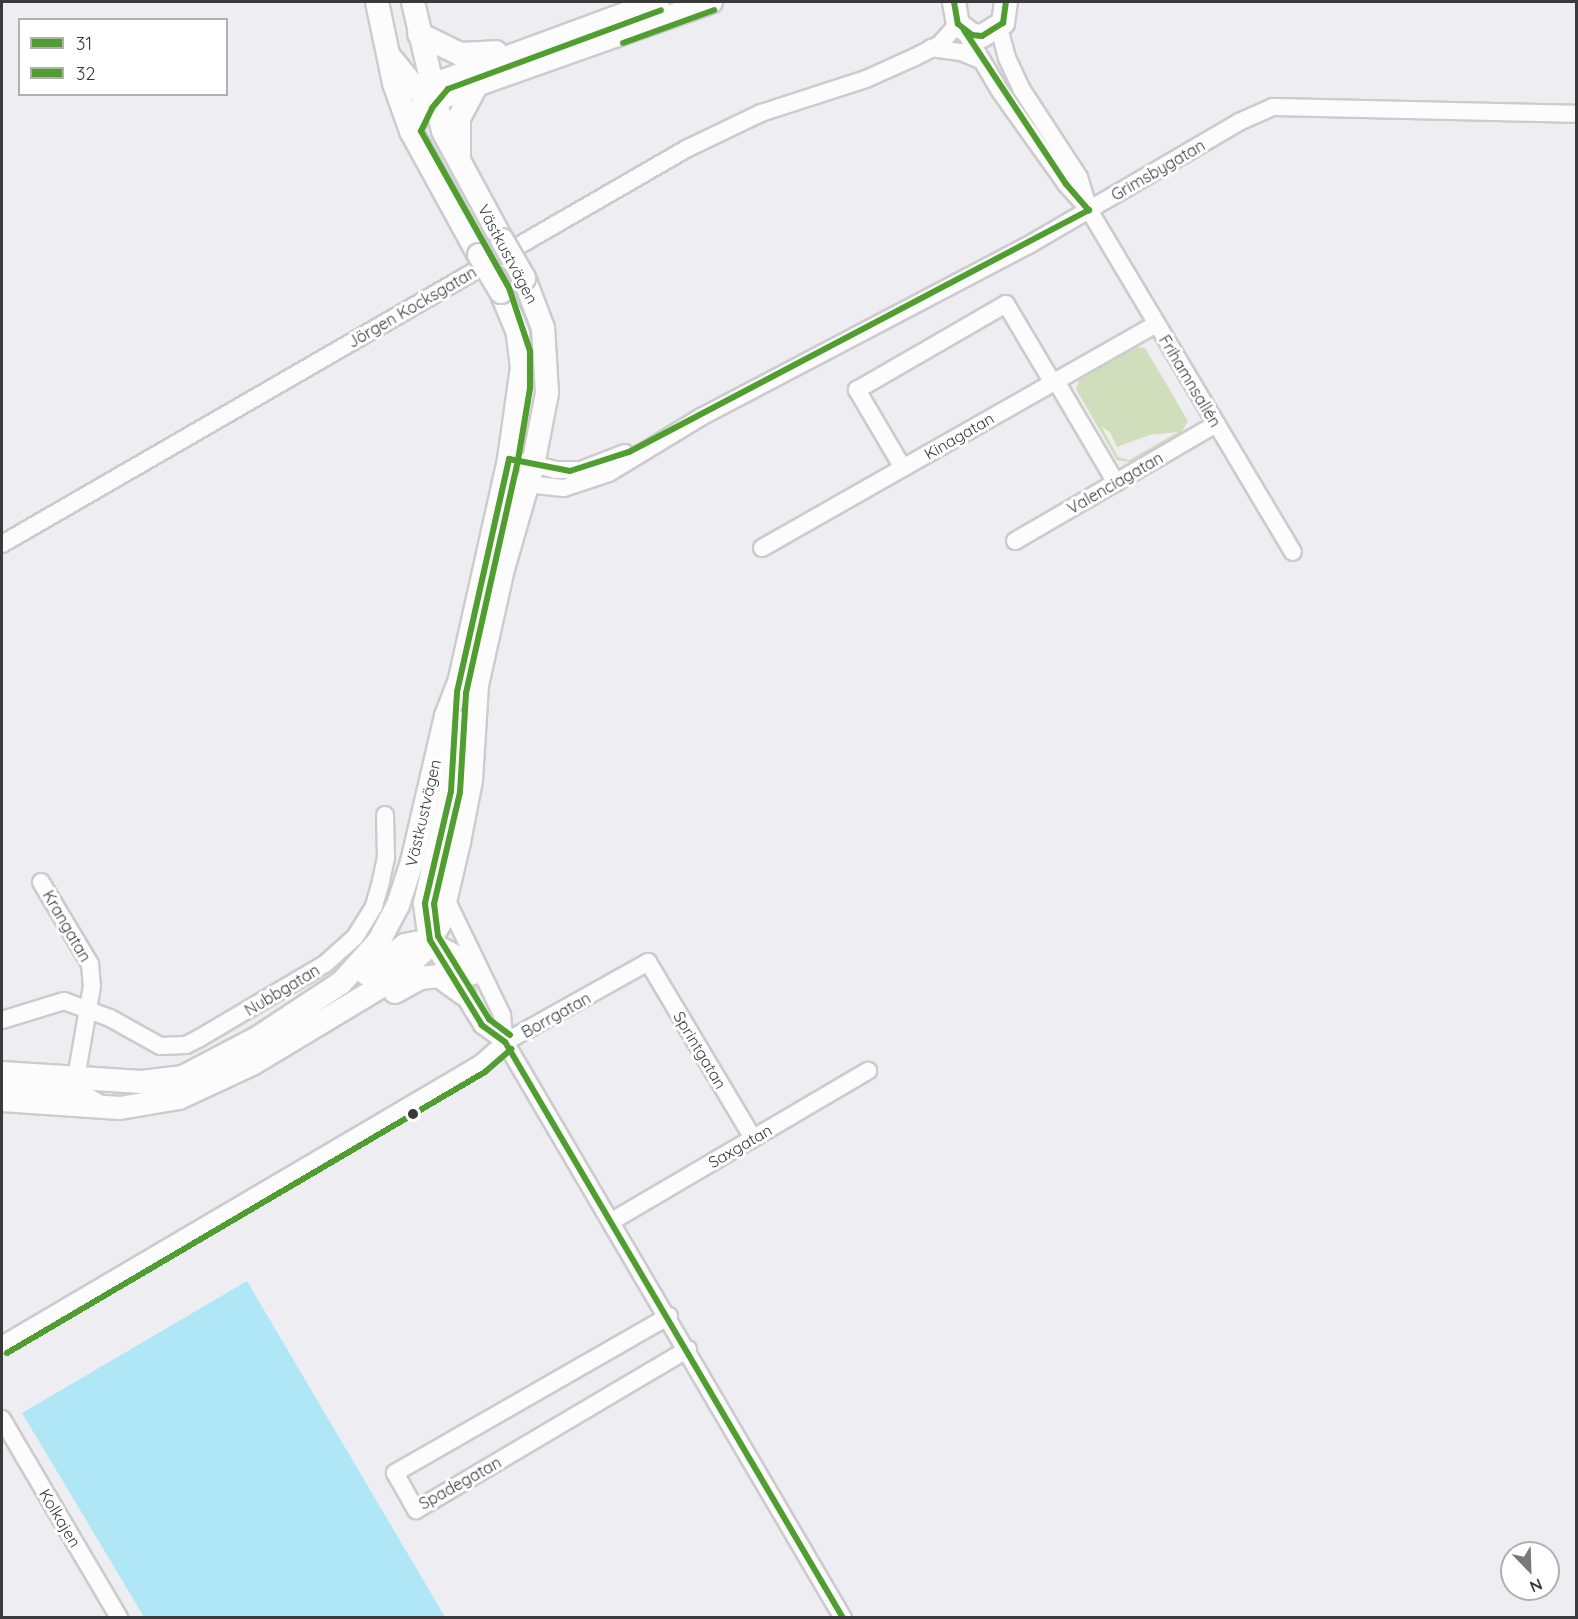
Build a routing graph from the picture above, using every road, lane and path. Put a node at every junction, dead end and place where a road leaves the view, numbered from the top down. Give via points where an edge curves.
1 (377, 2) edge
2 (413, 2) edge
3 (658, 2) edge
4 (711, 2) edge
5 (1006, 2) edge
6 (954, 15) edge
7 (999, 28) junction
8 (422, 38) junction
9 (527, 48) junction
10 (931, 48) junction
11 (389, 56) junction
12 (982, 61) junction
13 (475, 88) junction
14 (431, 93) junction
15 (1576, 114) edge
16 (411, 131) junction
17 (460, 168) junction
18 (1089, 210) junction
19 (1156, 324) junction
20 (1054, 382) junction
21 (1216, 424) junction
22 (903, 468) junction
23 (518, 472) junction
24 (1116, 483) junction
25 (1015, 542) dead end
26 (2, 543) edge
27 (762, 548) dead end
28 (1293, 552) dead end
29 (465, 685) junction
30 (385, 815) dead end
31 (41, 882) dead end
32 (446, 899) junction
33 (430, 940) junction
34 (648, 962) joint
35 (464, 994) junction
36 (87, 1009) junction
37 (502, 1016) junction
38 (2, 1020) edge
39 (286, 1020) junction
40 (505, 1042) junction
41 (868, 1071) dead end
42 (2, 1073) edge
43 (76, 1078) junction
44 (2, 1089) edge
45 (2, 1100) edge
46 (155, 1104) junction
47 (102, 1105) junction
48 (753, 1138) junction
49 (612, 1221) junction
50 (669, 1316) junction
51 (2, 1346) edge
52 (688, 1349) junction
53 (2, 1419) edge
54 (119, 1617) edge
55 (843, 1617) edge

1 - 11 main road, Västkustvägen
2 - 8 main road, Västkustvägen
3 - 9 main road
4 - 13 main road
5 - 7 main road via 1006,14
6 - 7 main road via 981,36
6 - 10 street, Jörgen Kocksgatan
6 - 12 street, Frihamnsallén
7 - 18 street, Frihamnsallén via 1022,90 1078,177
8 - 9 main road via 449,51 472,55
8 - 14 main road, Västkustvägen
9 - 14 main road via 456,75
10 - 12 street
10 - 26 street, Jörgen Kocksgatan via 866,79 761,113 688,148
11 - 14 main road via 410,85
11 - 16 main road, Västkustvägen
12 - 18 street, Frihamnsallén via 1066,184
13 - 14 main road via 448,95
13 - 17 main road via 459,118
14 - 16 main road
14 - 17 main road, Västkustvägen
15 - 18 street, Grimsbygatan via 1273,107 1239,122
16 - 23 main road, Västkustvägen, bridge via 501,292 518,333 522,368
17 - 23 main road, Västkustvägen, bridge via 524,278 538,312 548,370
18 - 19 street, Frihamnsallén
18 - 23 street, Grimsbygatan via 681,428 592,481 564,488
19 - 20 street, Kinagatan
19 - 21 street, Frihamnsallén
20 - 22 street, Kinagatan
20 - 22 street via 1006,304 857,390
20 - 24 street
21 - 24 street, Valenciagatan
21 - 28 street, Frihamnsallén
22 - 27 street, Kinagatan
23 - 29 main road, Västkustvägen
24 - 25 street, Valenciagatan
29 - 32 main road, Västkustvägen via 471,780
29 - 33 main road via 451,791 425,903
29 - 39 main road, Västkustvägen via 446,716 406,884 390,924 356,970
30 - 36 street, Nubbgatan via 386,858 374,906 351,943 325,964 186,1045 148,1043
31 - 36 street, Krangatan via 90,964 92,986
32 - 33 main road, Västkustvägen
32 - 37 street
33 - 35 street
33 - 37 street via 458,954
33 - 39 main road, Västkustvägen via 405,945 357,982
33 - 46 main road, Västkustvägen via 417,959 392,980 262,1058 214,1084
34 - 40 street, Borrgatan
34 - 48 street, Sprintgatan
35 - 40 street via 482,1025
35 - 46 main road via 448,979 420,978 249,1079 199,1099
36 - 38 street, Nubbgatan via 64,1001
36 - 43 street, Krangatan
37 - 40 street
39 - 43 main road, Västkustvägen via 183,1077 142,1082
40 - 49 street
40 - 51 street, Borrgatan via 480,1064
41 - 48 street, Saxgatan
42 - 43 main road, Västkustvägen
43 - 44 street via 68,1089
43 - 47 street via 84,1094
45 - 47 main road, Västkustvägen
46 - 47 main road, Västkustvägen via 120,1108
48 - 49 street, Saxgatan
49 - 50 street
50 - 52 street
50 - 52 street, Spadegatan via 395,1473 416,1510
52 - 55 street
53 - 54 street, Kolkajen

